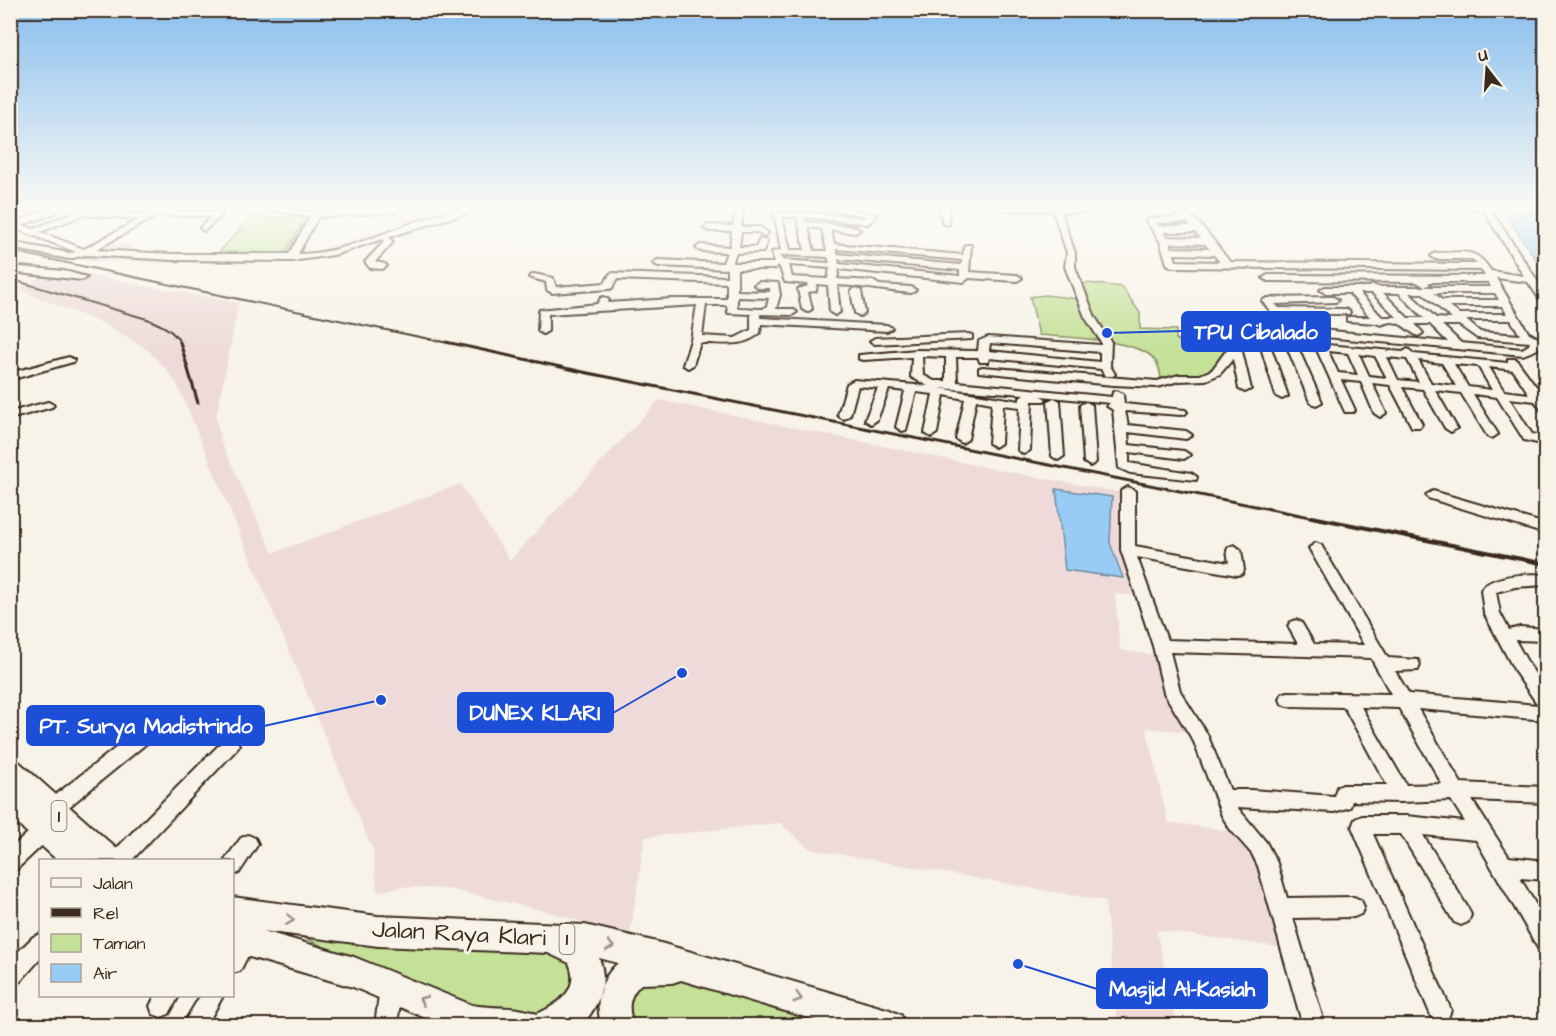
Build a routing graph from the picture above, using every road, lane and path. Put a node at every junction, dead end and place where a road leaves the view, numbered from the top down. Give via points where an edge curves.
1 (116, 255) edge
2 (293, 255) edge
3 (318, 255) edge
4 (376, 255) edge
5 (732, 255) edge
6 (777, 255) edge
7 (817, 255) edge
8 (832, 255) edge
9 (848, 255) edge
10 (862, 255) edge
11 (967, 255) edge
12 (1071, 255) edge
13 (1171, 255) edge
14 (1220, 255) edge
15 (1515, 255) edge
16 (1435, 256) dead end
17 (292, 258) junction
18 (658, 263) dead end
19 (778, 264) junction
20 (1227, 264) junction
21 (1256, 265) junction
22 (382, 266) dead end
23 (729, 266) junction
24 (1351, 266) junction
25 (966, 267) junction
26 (10, 269) edge
27 (1488, 273) junction
28 (82, 277) dead end
29 (534, 278) dead end
30 (1017, 278) dead end
31 (1268, 278) junction
32 (1290, 278) junction
33 (1364, 278) junction
34 (1315, 279) junction
35 (1419, 279) junction
36 (1530, 279) junction
37 (731, 280) junction
38 (812, 281) junction
39 (832, 282) junction
40 (759, 285) dead end
41 (609, 286) junction
42 (856, 287) junction
43 (911, 290) dead end
44 (1325, 290) junction
45 (1499, 290) junction
46 (870, 291) dead end
47 (1352, 291) junction
48 (1377, 291) junction
49 (1402, 291) junction
50 (1429, 291) junction
51 (775, 295) junction
52 (731, 298) junction
53 (1284, 299) junction
54 (1308, 300) junction
55 (1333, 300) junction
56 (702, 302) junction
57 (1545, 302) edge
58 (1441, 303) junction
59 (1507, 303) junction
60 (602, 306) junction
61 (807, 309) dead end
62 (792, 312) dead end
63 (835, 312) dead end
64 (860, 313) dead end
65 (759, 315) junction
66 (1348, 316) junction
67 (1515, 317) junction
68 (1459, 319) junction
69 (1406, 320) junction
70 (1434, 321) junction
71 (1381, 322) junction
72 (887, 328) dead end
73 (543, 331) dead end
74 (1418, 333) dead end
75 (1477, 335) junction
76 (968, 337) dead end
77 (1368, 337) junction
78 (696, 340) junction
79 (905, 340) junction
80 (1402, 340) junction
81 (1541, 340) edge
82 (875, 342) dead end
83 (1264, 342) junction
84 (1292, 344) junction
85 (1458, 346) junction
86 (1236, 348) junction
87 (1321, 348) junction
88 (1492, 348) junction
89 (1107, 349) junction
90 (1352, 350) junction
91 (1504, 350) junction
92 (913, 353) junction
93 (951, 353) junction
94 (1379, 353) junction
95 (984, 354) junction
96 (1411, 356) junction
97 (863, 357) dead end
98 (69, 360) dead end
99 (1446, 360) junction
100 (1481, 363) junction
101 (688, 365) dead end
102 (1105, 366) junction
103 (1517, 367) junction
104 (983, 370) junction
105 (1334, 375) junction
106 (10, 377) edge
107 (1364, 379) junction
108 (1113, 382) junction
109 (1395, 382) junction
110 (952, 385) junction
111 (884, 386) junction
112 (1428, 386) junction
113 (983, 387) junction
114 (911, 388) junction
115 (1245, 389) dead end
116 (1466, 390) junction
117 (939, 391) junction
118 (1501, 394) junction
119 (970, 396) junction
120 (1282, 396) dead end
121 (1025, 398) junction
122 (1538, 398) junction
123 (998, 400) junction
124 (1054, 401) junction
125 (1316, 402) dead end
126 (1120, 404) junction
127 (48, 405) dead end
128 (1086, 405) junction
129 (1545, 409) edge
130 (1349, 410) dead end
131 (1181, 412) dead end
132 (1380, 413) dead end
133 (844, 415) dead end
134 (10, 416) edge
135 (871, 420) dead end
136 (1416, 424) dead end
137 (902, 427) dead end
138 (1122, 428) junction
139 (1451, 428) dead end
140 (931, 433) dead end
141 (1492, 434) dead end
142 (1186, 435) dead end
143 (962, 439) dead end
144 (1545, 441) edge
145 (995, 443) dead end
146 (1124, 448) junction
147 (1024, 450) dead end
148 (1058, 456) dead end
149 (1184, 456) dead end
150 (1090, 462) dead end
151 (1191, 477) dead end
152 (1128, 491) dead end
153 (1433, 495) dead end
154 (1545, 529) edge
155 (1316, 548) dead end
156 (1128, 550) junction
157 (1234, 550) dead end
158 (1545, 580) edge
159 (1296, 626) dead end
160 (1545, 634) edge
161 (1506, 638) junction
162 (1161, 646) junction
163 (1310, 651) junction
164 (1379, 658) junction
165 (1412, 665) dead end
166 (1288, 699) dead end
167 (1348, 699) junction
168 (1406, 701) junction
169 (1545, 703) edge
170 (1545, 713) edge
171 (141, 738) dead end
172 (230, 745) dead end
173 (10, 770) edge
174 (1456, 791) junction
175 (1401, 794) junction
176 (1545, 795) edge
177 (10, 799) edge
178 (1226, 799) junction
179 (48, 820) junction
180 (1406, 825) junction
181 (1481, 832) junction
182 (248, 844) dead end
183 (75, 859) edge
184 (105, 859) edge
185 (121, 859) edge
186 (10, 862) edge
187 (234, 863) edge
188 (1503, 866) junction
189 (1545, 871) edge
190 (1354, 907) dead end
191 (1281, 908) junction
192 (234, 912) edge
193 (1461, 915) dead end
194 (472, 934) junction
195 (1545, 943) edge
196 (39, 945) edge
197 (237, 947) edge
198 (702, 969) junction
199 (10, 976) edge
200 (391, 987) junction
201 (211, 997) edge
202 (1440, 1010) dead end
203 (485, 1023) edge
204 (193, 1026) edge
205 (386, 1026) edge
206 (528, 1026) edge
207 (546, 1026) edge
208 (618, 1026) edge
209 (890, 1026) edge
210 (1314, 1026) edge

1 - 17 street
2 - 17 street
3 - 17 street
4 - 22 street via 370,262
5 - 23 street
6 - 19 street
7 - 19 street
8 - 39 street
9 - 25 street via 961,279
10 - 25 street
11 - 25 street
12 - 89 street via 1070,267
13 - 20 street via 1172,264
14 - 20 street
15 - 36 street
16 - 27 street via 1476,257
18 - 23 street
19 - 23 street
19 - 38 street via 788,280
20 - 21 street
21 - 24 street
21 - 31 street
23 - 37 street
24 - 27 street
24 - 33 street
25 - 30 street
26 - 28 street
27 - 35 street
27 - 36 street
27 - 45 street
29 - 41 street via 550,280 552,290
31 - 32 street
31 - 53 street
32 - 34 street
32 - 54 street
33 - 34 street
33 - 35 street
33 - 48 street
34 - 44 street
35 - 50 street
36 - 57 street
37 - 41 street via 613,276
37 - 52 street
38 - 39 street
38 - 61 street via 813,289 803,289
39 - 42 street
39 - 63 street
40 - 51 street via 775,285
41 - 60 street
42 - 43 street via 873,284 876,288
42 - 46 street
42 - 64 street
44 - 47 street
44 - 55 street
45 - 50 street
45 - 59 street
47 - 48 street
47 - 71 street
48 - 49 street
48 - 69 street
49 - 50 street
49 - 70 street
50 - 58 street
51 - 52 street
51 - 65 street via 772,307
52 - 56 street
52 - 65 street via 733,312
53 - 54 street
53 - 66 street via 1267,301 1279,311
54 - 55 street
55 - 66 street
56 - 60 street
56 - 78 street
58 - 59 street
58 - 68 street
59 - 67 street
60 - 73 street via 545,310
62 - 65 street
65 - 72 street
65 - 78 street via 756,331 742,341
66 - 71 street
66 - 77 street
67 - 68 street
67 - 81 street via 1524,334
68 - 70 street
68 - 75 street
69 - 70 street
69 - 71 street
69 - 74 street
70 - 85 street
75 - 81 street
75 - 88 street
76 - 79 street
77 - 80 street
77 - 84 street via 1289,330 1286,332
78 - 101 street
79 - 82 street
79 - 92 street
80 - 85 street
80 - 96 street
81 - 91 street via 1528,351
83 - 84 street
83 - 86 street via 1242,340
83 - 120 street
84 - 87 street
84 - 125 street
85 - 88 street
86 - 108 street via 1215,372 1202,378 1179,378 1157,384
86 - 115 street
87 - 90 street
87 - 105 street
88 - 91 street
89 - 95 street via 998,340 982,343
89 - 102 street
90 - 94 street
90 - 107 street
91 - 103 street
92 - 93 street
92 - 97 street
92 - 110 street via 918,379
93 - 95 street
93 - 110 street
94 - 96 street
94 - 109 street
95 - 102 street
95 - 104 street
96 - 99 street
96 - 112 street
98 - 106 street
99 - 100 street
99 - 116 street
100 - 103 street
100 - 118 street
102 - 108 street
103 - 122 street
104 - 108 street
104 - 113 street
105 - 107 street
105 - 130 street
107 - 109 street
107 - 132 street
108 - 126 street
109 - 112 street
109 - 136 street
110 - 113 street
111 - 114 street
111 - 133 street via 853,384
111 - 135 street
112 - 116 street
112 - 139 street
113 - 121 street
114 - 117 street
114 - 137 street
116 - 118 street
116 - 141 street
117 - 119 street
117 - 140 street
118 - 122 street
118 - 144 street via 1528,437
119 - 123 street
119 - 143 street
121 - 123 street
121 - 124 street
121 - 126 street
121 - 147 street
122 - 129 street
123 - 145 street
124 - 128 street
124 - 148 street
126 - 128 street
126 - 131 street
126 - 138 street
127 - 134 street
128 - 150 street
138 - 142 street
138 - 146 street
146 - 149 street
146 - 151 street via 1124,467
152 - 156 street
153 - 154 street
155 - 164 street
156 - 157 street via 1237,570
156 - 162 street
158 - 161 street via 1501,584 1488,590 1492,613
159 - 163 street
160 - 161 street via 1512,633
161 - 169 street
162 - 163 street
162 - 178 street via 1172,693 1201,739
163 - 164 street
164 - 165 street
164 - 168 street
166 - 167 street
167 - 168 street
167 - 175 street
168 - 170 street
168 - 174 street
171 - 179 street
172 - 185 street
173 - 179 highway, 1
174 - 175 street
174 - 176 street
174 - 181 street
175 - 178 street via 1343,793 1343,801 1334,804
177 - 179 highway, 1
178 - 191 street via 1237,823 1267,862
179 - 183 highway, 1
179 - 184 highway, 1
179 - 186 street
180 - 181 street
180 - 193 street
180 - 202 street via 1361,827
181 - 188 street
182 - 187 street
188 - 189 street
188 - 195 street
190 - 191 street
191 - 210 street
192 -> 194 highway, Jalan Raya Klari / 1 via 378,931
194 -> 198 highway, Jalan Raya Klari / 1 via 585,940
194 - 207 highway via 567,945 580,952 588,969 588,984 580,1003 565,1019
196 - 199 street
197 - 200 highway via 354,972
198 - 208 highway via 636,970 622,982 613,998
198 -> 209 highway, Jalan Raya Klari / 1
203 -> 200 highway
200 - 205 street
201 - 204 street
203 - 206 highway

